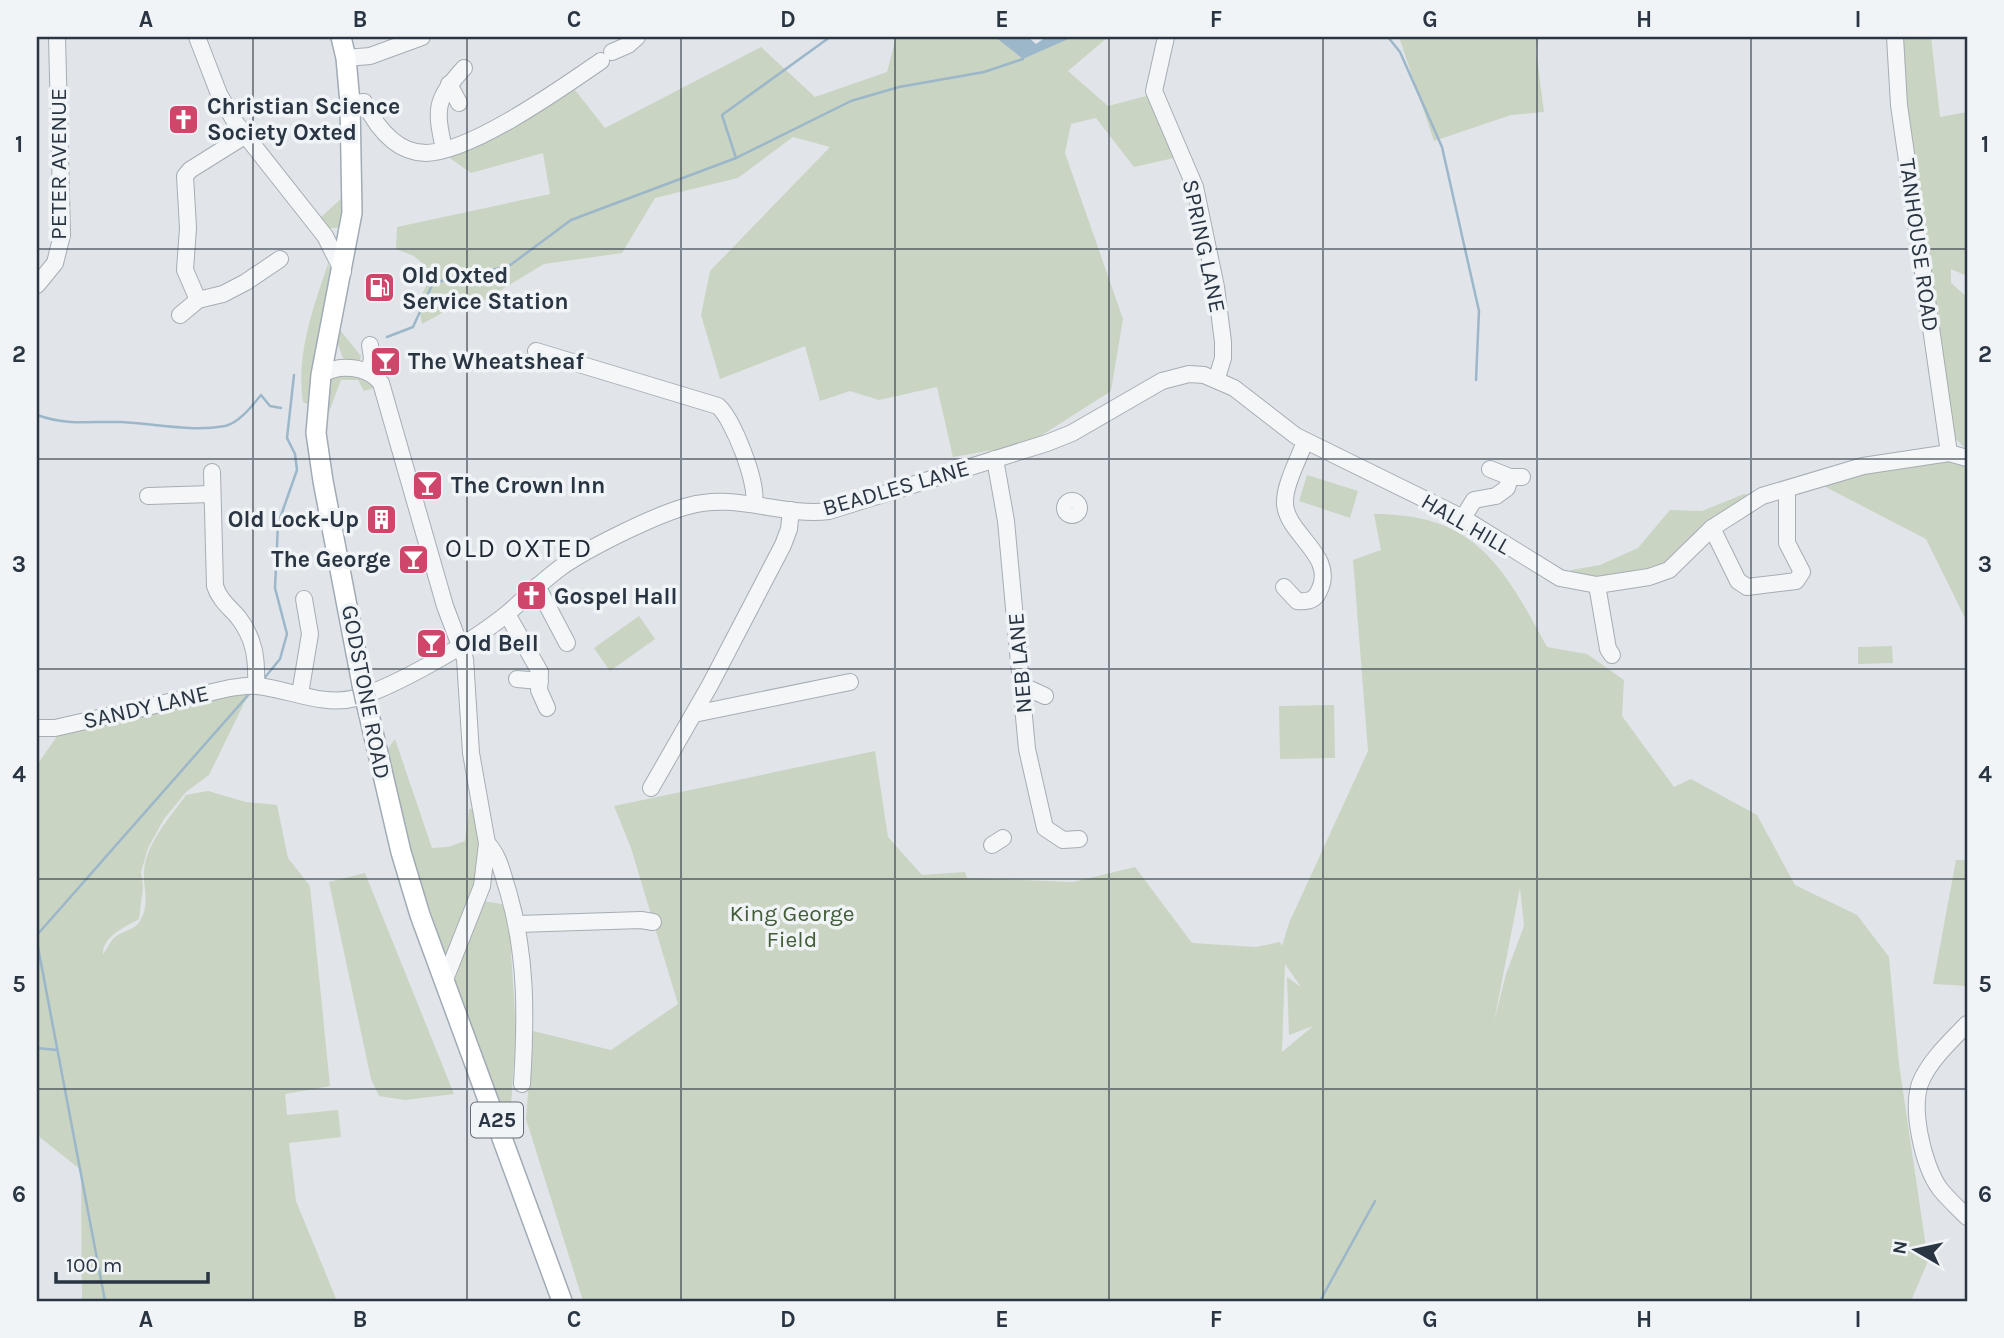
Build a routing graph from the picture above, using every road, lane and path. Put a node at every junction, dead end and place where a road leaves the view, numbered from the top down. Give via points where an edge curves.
1 (57, 37) edge
2 (197, 37) edge
3 (341, 37) edge
4 (422, 37) edge
5 (637, 37) edge
6 (1166, 37) edge
7 (1895, 37) edge
8 (346, 58) junction
9 (464, 68) dead end
10 (449, 84) junction
11 (350, 103) junction
12 (459, 103) dead end
13 (246, 135) junction
14 (444, 149) junction
15 (326, 238) junction
16 (348, 242) junction
17 (271, 257) dead end
18 (343, 272) junction
19 (37, 285) edge
20 (198, 300) junction
21 (180, 315) dead end
22 (330, 331) junction
23 (370, 345) dead end
24 (536, 351) dead end
25 (345, 367) junction
26 (369, 373) junction
27 (321, 375) junction
28 (1217, 379) junction
29 (1305, 442) junction
30 (1949, 453) junction
31 (1967, 458) edge
32 (995, 459) junction
33 (1490, 469) dead end
34 (212, 472) dead end
35 (1787, 490) junction
36 (212, 494) junction
37 (148, 496) dead end
38 (754, 503) junction
39 (791, 510) junction
40 (1463, 518) junction
41 (1712, 528) junction
42 (1597, 585) junction
43 (537, 586) junction
44 (1284, 586) dead end
45 (305, 599) dead end
46 (507, 614) junction
47 (567, 643) dead end
48 (461, 645) junction
49 (1612, 655) dead end
50 (517, 679) dead end
51 (540, 681) junction
52 (850, 681) dead end
53 (710, 685) junction
54 (1021, 685) junction
55 (260, 687) junction
56 (300, 694) junction
57 (1045, 696) dead end
58 (728, 707) junction
59 (547, 708) dead end
60 (694, 714) junction
61 (37, 727) edge
62 (651, 788) dead end
63 (1079, 839) dead end
64 (487, 843) junction
65 (482, 886) junction
66 (509, 895) junction
67 (653, 922) dead end
68 (518, 924) junction
69 (444, 982) junction
70 (1967, 1024) edge
71 (522, 1084) dead end
72 (1967, 1217) edge
73 (562, 1301) edge

1 - 19 street, PETER AVENUE via 62,235 55,263
2 - 13 street via 219,94
3 - 8 main road, A25
4 - 8 street via 370,56
5 - 14 street via 513,119
6 - 28 street, SPRING LANE via 1154,91 1195,187 1222,335 1223,358
7 - 30 street, TANHOUSE ROAD via 1899,105
8 - 11 main road, A25
9 - 10 street
10 - 12 street
10 - 14 street via 436,114
11 - 14 street via 364,102 383,134 403,147 425,153
11 - 16 main road, A25 via 352,213
13 - 15 street
13 - 20 street via 185,176 185,270
15 - 16 street
15 - 18 street
16 - 18 main road, A25
17 - 20 street via 246,282
18 - 22 main road, GODSTONE ROAD / A25
20 - 21 street
22 - 25 street
22 - 27 main road, GODSTONE ROAD / A25
23 - 26 street
24 - 38 street via 718,406 753,478
25 - 26 street
25 - 27 street
26 - 48 street via 381,383 445,606
27 - 69 main road, GODSTONE ROAD / A25 via 318,454 364,693 401,852
28 - 29 street, HALL HILL
28 - 32 street, HALL HILL via 1174,376 1072,433
29 - 40 street, HALL HILL
29 - 44 street via 1284,502 1318,559 1322,586 1317,597 1307,602 1297,601
30 - 31 street
30 - 35 street, HALL HILL via 1863,466
32 - 39 street, BEADLES LANE via 830,511
32 - 54 street, NEB LANE via 1008,535
33 - 40 street via 1516,477 1496,496 1474,500
34 - 36 street
35 - 41 street, HALL HILL via 1762,496
35 - 41 street via 1787,544 1802,572 1796,581 1746,587 1738,581
36 - 37 street
36 - 55 street via 215,586 247,630
38 - 39 street, BEADLES LANE
38 - 43 street, BEADLES LANE via 714,502 679,509 576,558
39 - 53 street via 783,545
40 - 42 street, HALL HILL via 1560,578
41 - 42 street, HALL HILL via 1669,570
42 - 49 street
43 - 46 street, BEADLES LANE
43 - 47 street
45 - 56 street via 310,634
46 - 48 street, BEADLES LANE
46 - 51 street via 540,672
48 - 56 street, BEADLES LANE via 358,697 332,701
48 - 64 street via 471,753
50 - 51 street
51 - 59 street
52 - 58 street
53 - 58 street
53 - 60 street
54 - 57 street
54 - 63 street, NEB LANE via 1027,750 1045,828 1063,840
55 - 56 street, SANDY LANE
55 - 61 street, SANDY LANE via 218,691 55,728
58 - 60 street
60 - 62 street
64 - 65 street
64 - 66 street via 496,853
65 - 66 street
65 - 69 street
66 - 68 street
67 - 68 street
68 - 71 street via 527,1000
69 - 73 main road, GODSTONE ROAD / A25
70 - 72 street via 1934,1059 1921,1080 1914,1109 1939,1188

